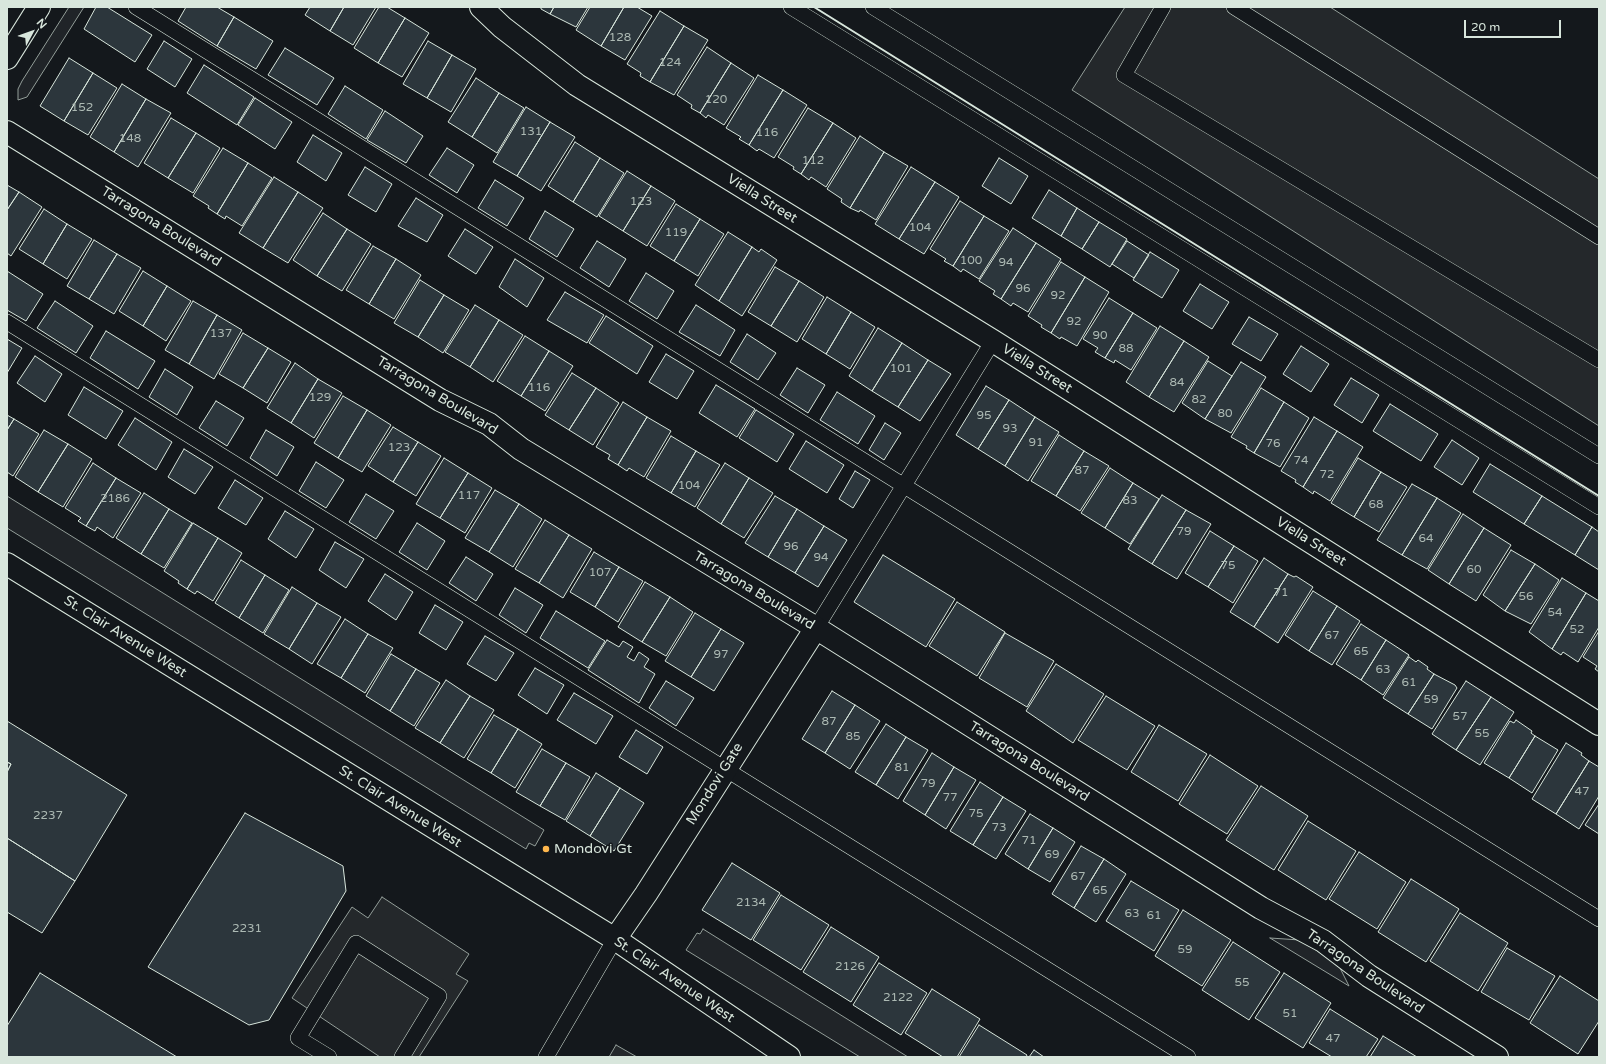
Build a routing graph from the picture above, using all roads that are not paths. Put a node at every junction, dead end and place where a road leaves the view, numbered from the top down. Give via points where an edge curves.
1 (38, 7) edge
2 (136, 7) edge
3 (481, 7) edge
4 (791, 7) edge
5 (873, 7) edge
6 (1163, 7) edge
7 (1234, 7) edge
8 (7, 58) edge
9 (7, 132) edge
10 (1599, 237) edge
11 (7, 322) edge
12 (993, 341) junction
13 (1599, 360) edge
14 (1599, 456) edge
15 (904, 485) junction
16 (1599, 507) edge
17 (7, 564) edge
18 (816, 628) junction
19 (1599, 724) edge
20 (725, 769) junction
21 (1599, 919) edge
22 (615, 939) junction
23 (329, 1057) edge
24 (402, 1057) edge
25 (547, 1057) edge
26 (789, 1057) edge
27 (1188, 1057) edge
28 (1497, 1057) edge

1 - 8 street
2 - 15 lane
3 - 12 street, Viella Street via 502,27 577,85
4 - 16 lane
5 - 14 lane
6 - 13 lane via 1124,75
7 - 10 lane
9 - 18 street, Tarragona Boulevard via 440,400 489,424 521,449
11 - 20 lane
12 - 15 lane
12 - 19 street, Viella Street
15 - 18 lane
15 - 21 lane
17 - 22 street, St. Clair Avenue West
18 - 20 street, Mondovi Gate
18 - 28 street, Tarragona Boulevard via 1261,908 1322,940 1369,976
20 - 22 street, Mondovi Gate
20 - 27 lane
22 - 25 lane
22 - 26 street, St. Clair Avenue West
23 - 24 lane via 298,1038 356,943 439,996

